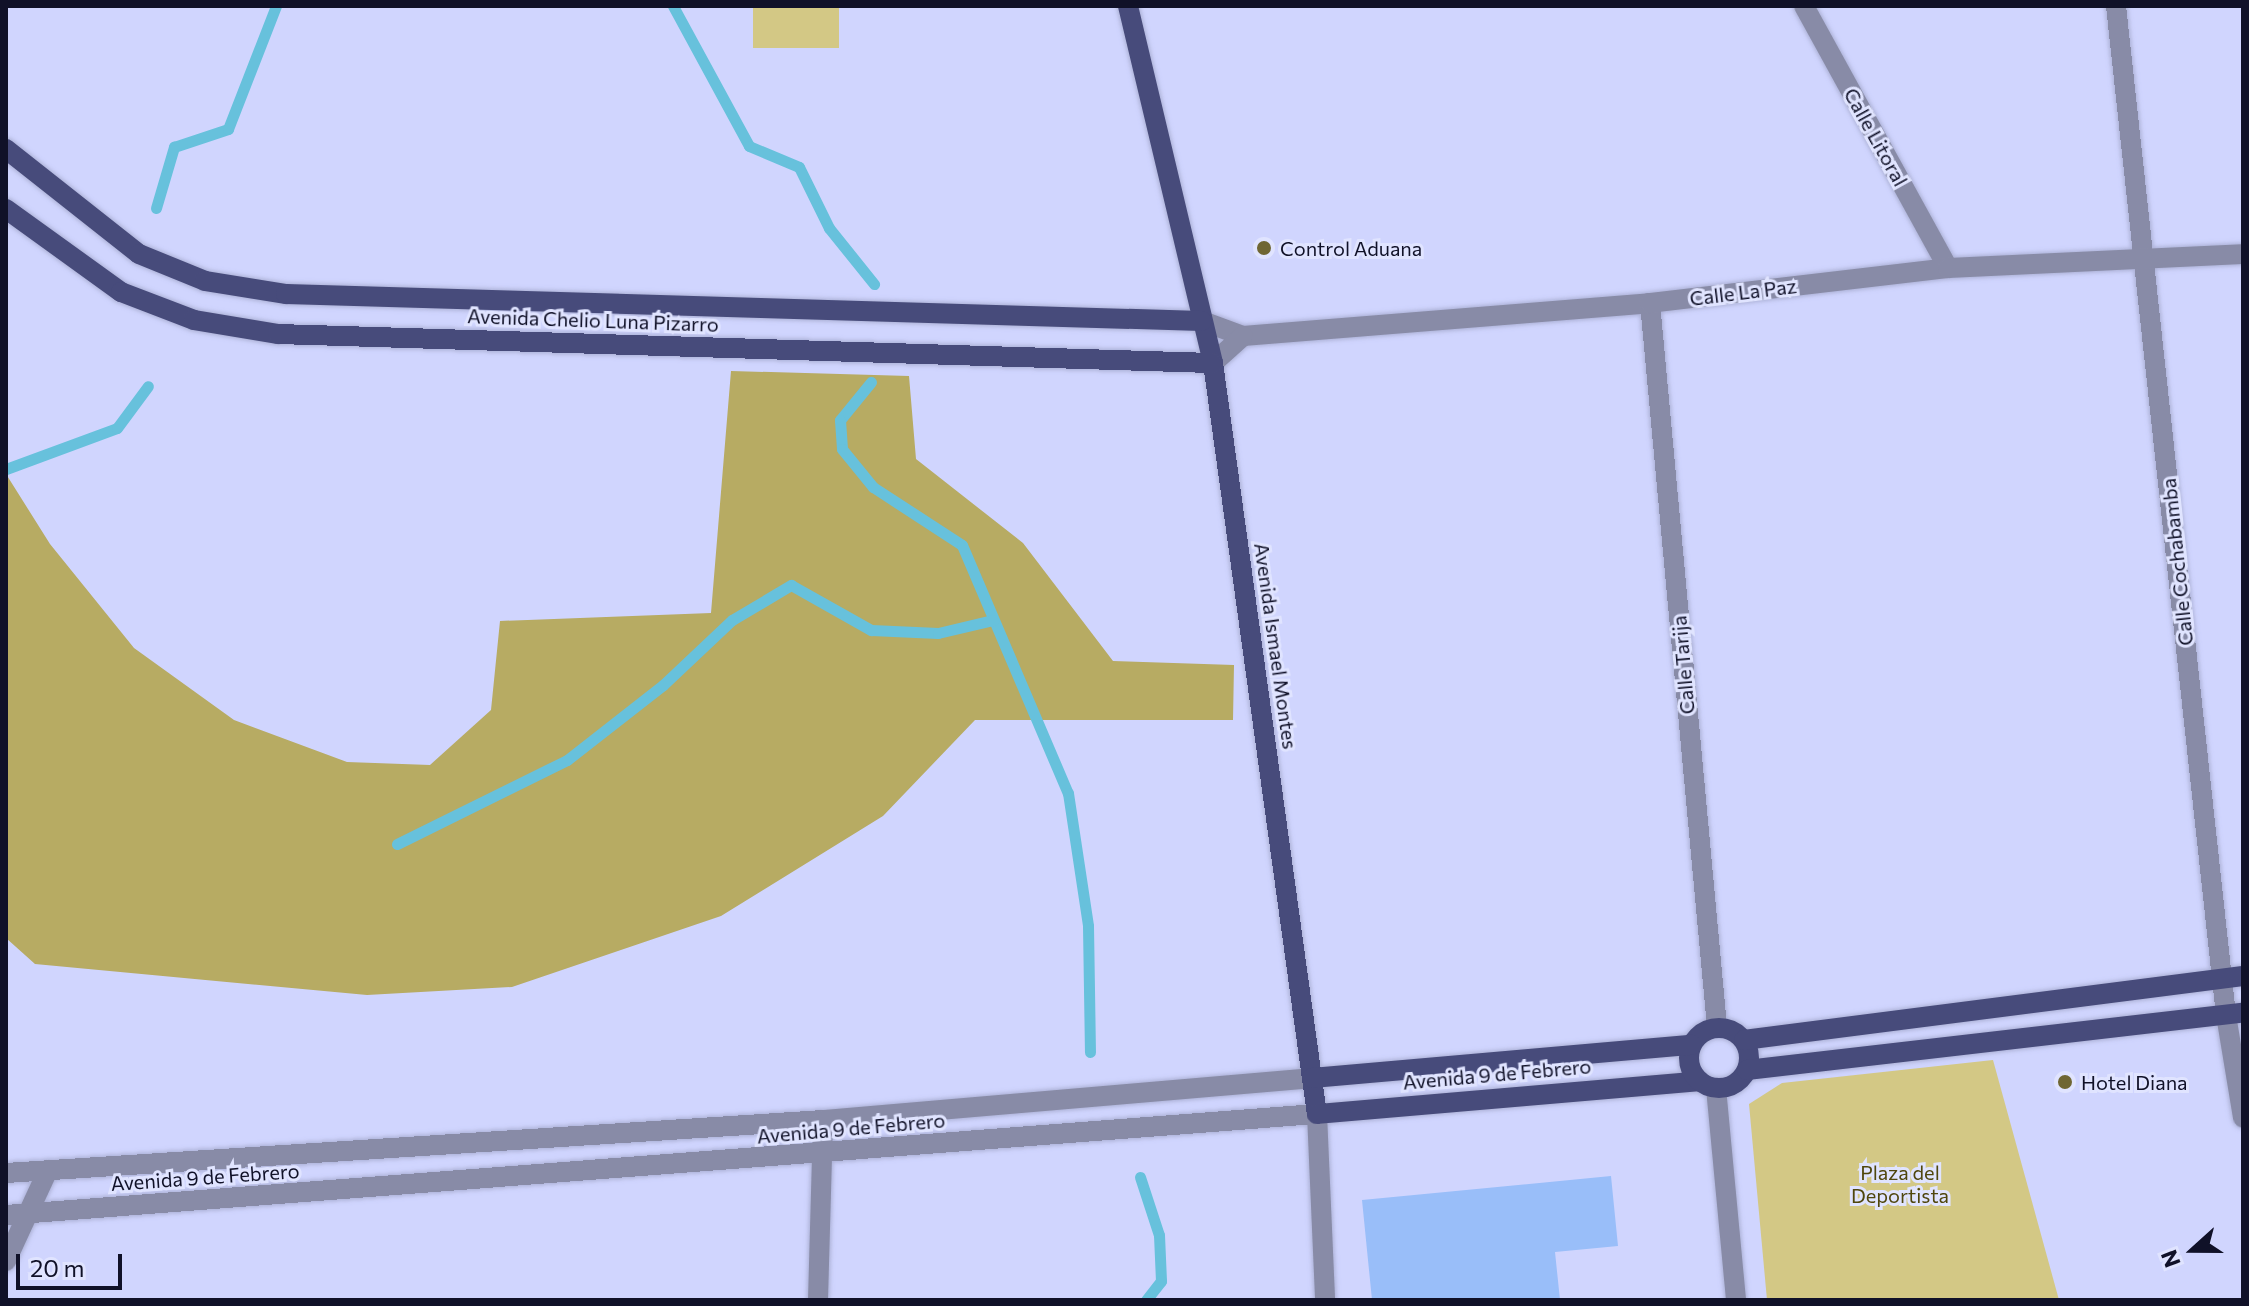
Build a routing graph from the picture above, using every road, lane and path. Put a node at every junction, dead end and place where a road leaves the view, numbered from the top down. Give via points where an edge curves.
1 (1128, 6) edge
2 (1804, 6) edge
3 (2116, 6) edge
4 (6, 149) edge
5 (6, 209) edge
6 (2243, 254) edge
7 (2144, 262) junction
8 (1948, 268) junction
9 (1650, 303) junction
10 (1202, 321) junction
11 (1243, 336) junction
12 (1213, 363) junction
13 (2233, 977) edge
14 (2235, 1014) edge
15 (1717, 1027) junction
16 (1744, 1040) junction
17 (1692, 1045) junction
18 (1747, 1070) junction
19 (1312, 1078) junction
20 (1708, 1084) junction
21 (1317, 1114) junction
22 (2243, 1118) edge
23 (823, 1120) junction
24 (822, 1154) junction
25 (48, 1170) junction
26 (6, 1173) edge
27 (31, 1214) junction
28 (6, 1215) edge
29 (6, 1261) edge
30 (818, 1300) edge
31 (1325, 1300) edge
32 (1736, 1300) edge

1 - 10 main road, Avenida Ismael Montes
2 - 8 street, Calle Litoral
3 - 7 street, Calle Cochabamba
4 - 10 main road, Avenida Chelio Luna Pizarro via 139,254 205,281 286,294
5 - 12 main road, Avenida Chelio Luna Pizarro via 121,292 194,320 278,334
6 - 7 street, Calle La Paz
7 - 8 street, Calle La Paz
7 - 13 street, Calle Cochabamba
8 - 9 street, Calle La Paz
9 - 11 street, Calle La Paz
9 - 15 street, Calle Tarija
10 - 11 street, Calle La Paz
10 - 12 main road, Avenida Ismael Montes
11 - 12 street
12 - 19 main road, Avenida Ismael Montes
13 - 14 street, Calle Cochabamba
13 - 16 main road
14 - 18 main road
14 - 22 street, Calle Cochabamba
15 - 16 main road
15 - 17 main road
16 - 18 main road
17 - 19 main road, Avenida 9 de Febrero
17 - 20 main road via 1690,1065
18 - 20 main road via 1734,1085
19 - 21 main road, Avenida Ismael Montes
19 - 23 street, Avenida 9 de Febrero
20 - 21 main road, Avenida 9 de Febrero
20 - 32 street
21 - 24 street, Avenida 9 de Febrero
21 - 31 street, Avenida Ismael Montes
23 - 24 street
23 - 25 street, Avenida 9 de Febrero
24 - 27 street, Avenida 9 de Febrero
24 - 30 street
25 - 26 street, Avenida 9 de Febrero
25 - 27 street
27 - 28 street, Avenida 9 de Febrero
27 - 29 street

